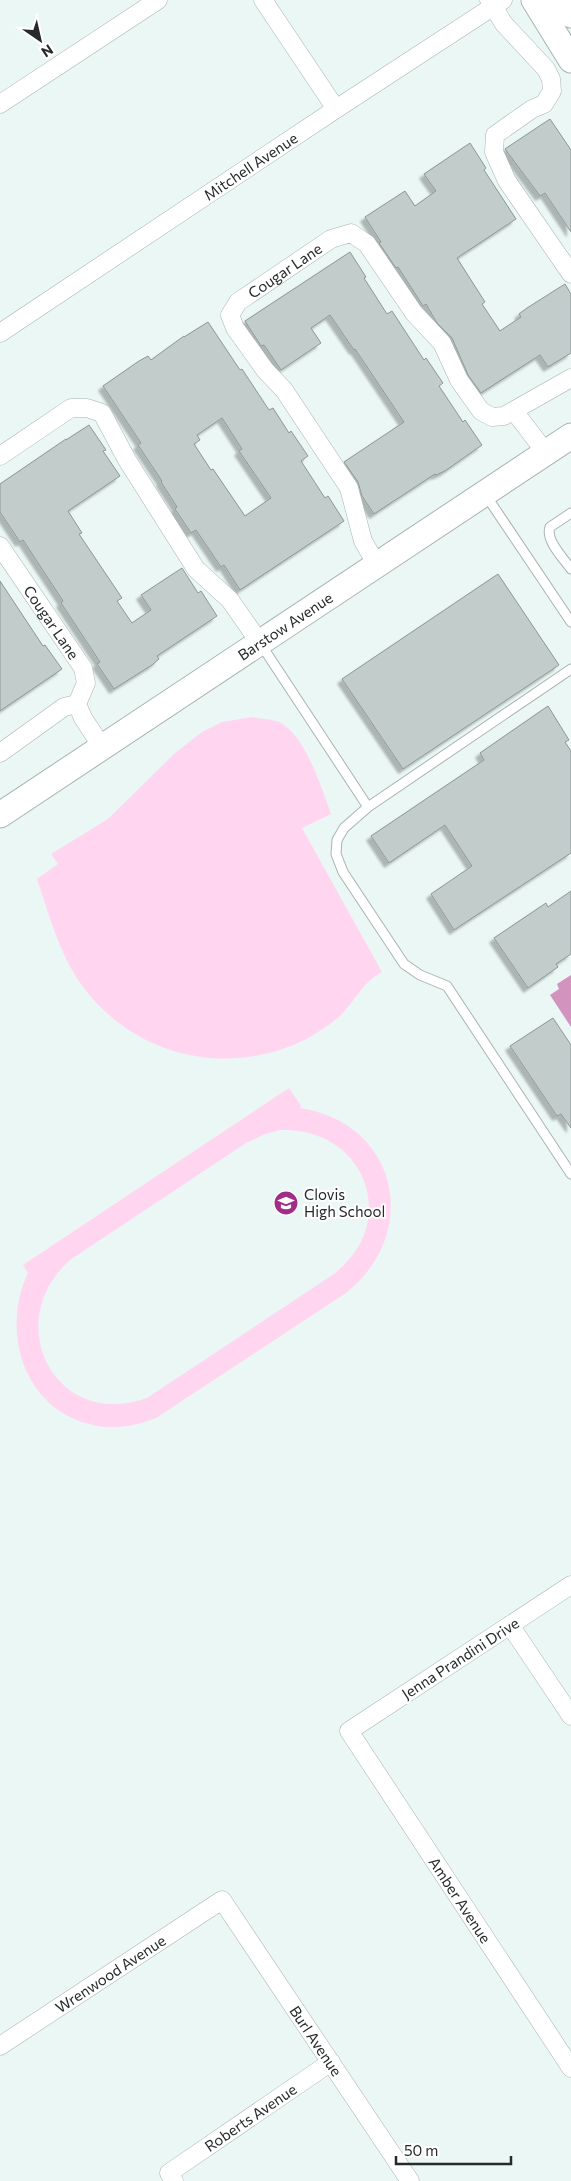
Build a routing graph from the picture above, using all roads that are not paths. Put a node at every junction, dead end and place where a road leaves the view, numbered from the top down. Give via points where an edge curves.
1 (158, 0) edge
2 (262, 0) edge
3 (534, 0) edge
4 (559, 0) edge
5 (495, 2) edge
6 (571, 15) edge
7 (571, 60) edge
8 (0, 104) edge
9 (336, 108) junction
10 (571, 274) edge
11 (0, 333) edge
12 (571, 378) edge
13 (514, 412) junction
14 (571, 436) edge
15 (546, 453) junction
16 (0, 456) edge
17 (485, 494) junction
18 (571, 514) edge
19 (0, 546) edge
20 (377, 565) junction
21 (571, 569) edge
22 (571, 622) edge
23 (260, 642) junction
24 (571, 668) edge
25 (77, 704) junction
26 (102, 747) junction
27 (0, 753) edge
28 (368, 807) junction
29 (0, 815) edge
30 (571, 1174) edge
31 (571, 1585) edge
32 (510, 1625) junction
33 (571, 1716) edge
34 (349, 1731) joint
35 (222, 1900) joint
36 (0, 2046) edge
37 (331, 2062) junction
38 (571, 2068) edge
39 (172, 2177) edge
40 (410, 2181) edge

1 - 8 street
2 - 9 street
3 - 7 street
4 - 6 street
5 - 9 street, Mitchell Avenue
5 - 10 street via 504,24 546,69 552,91 544,104 495,135 494,152 507,181
9 - 11 street, Mitchell Avenue
12 - 13 street, Cougar Lane
13 - 15 street
13 - 20 street, Cougar Lane via 492,417 482,411 459,380 442,343 414,314 367,244 351,233 332,239 238,302 230,315 235,328 265,370 284,390 350,488 363,541
14 - 15 street, Barstow Avenue
15 - 17 street, Barstow Avenue
16 - 23 street via 71,408 87,408 102,413 127,460 196,569 230,600
17 - 20 street, Barstow Avenue
17 - 22 lane
18 - 21 lane via 548,531
19 - 25 street, Cougar Lane via 83,668 86,683
20 - 23 street, Barstow Avenue
23 - 26 street, Barstow Avenue
23 - 28 lane
24 - 28 lane
25 - 26 street
25 - 27 street via 64,707
26 - 29 street, Barstow Avenue
28 - 30 lane via 344,828 338,840 336,854 343,872 404,964 420,975 447,986
31 - 32 street, Jenna Prandini Drive
32 - 33 street
32 - 34 street, Jenna Prandini Drive
34 - 38 street, Amber Avenue
35 - 36 street, Wrenwood Avenue
35 - 37 street, Burl Avenue
37 - 39 street, Roberts Avenue
37 - 40 street, Burl Avenue

